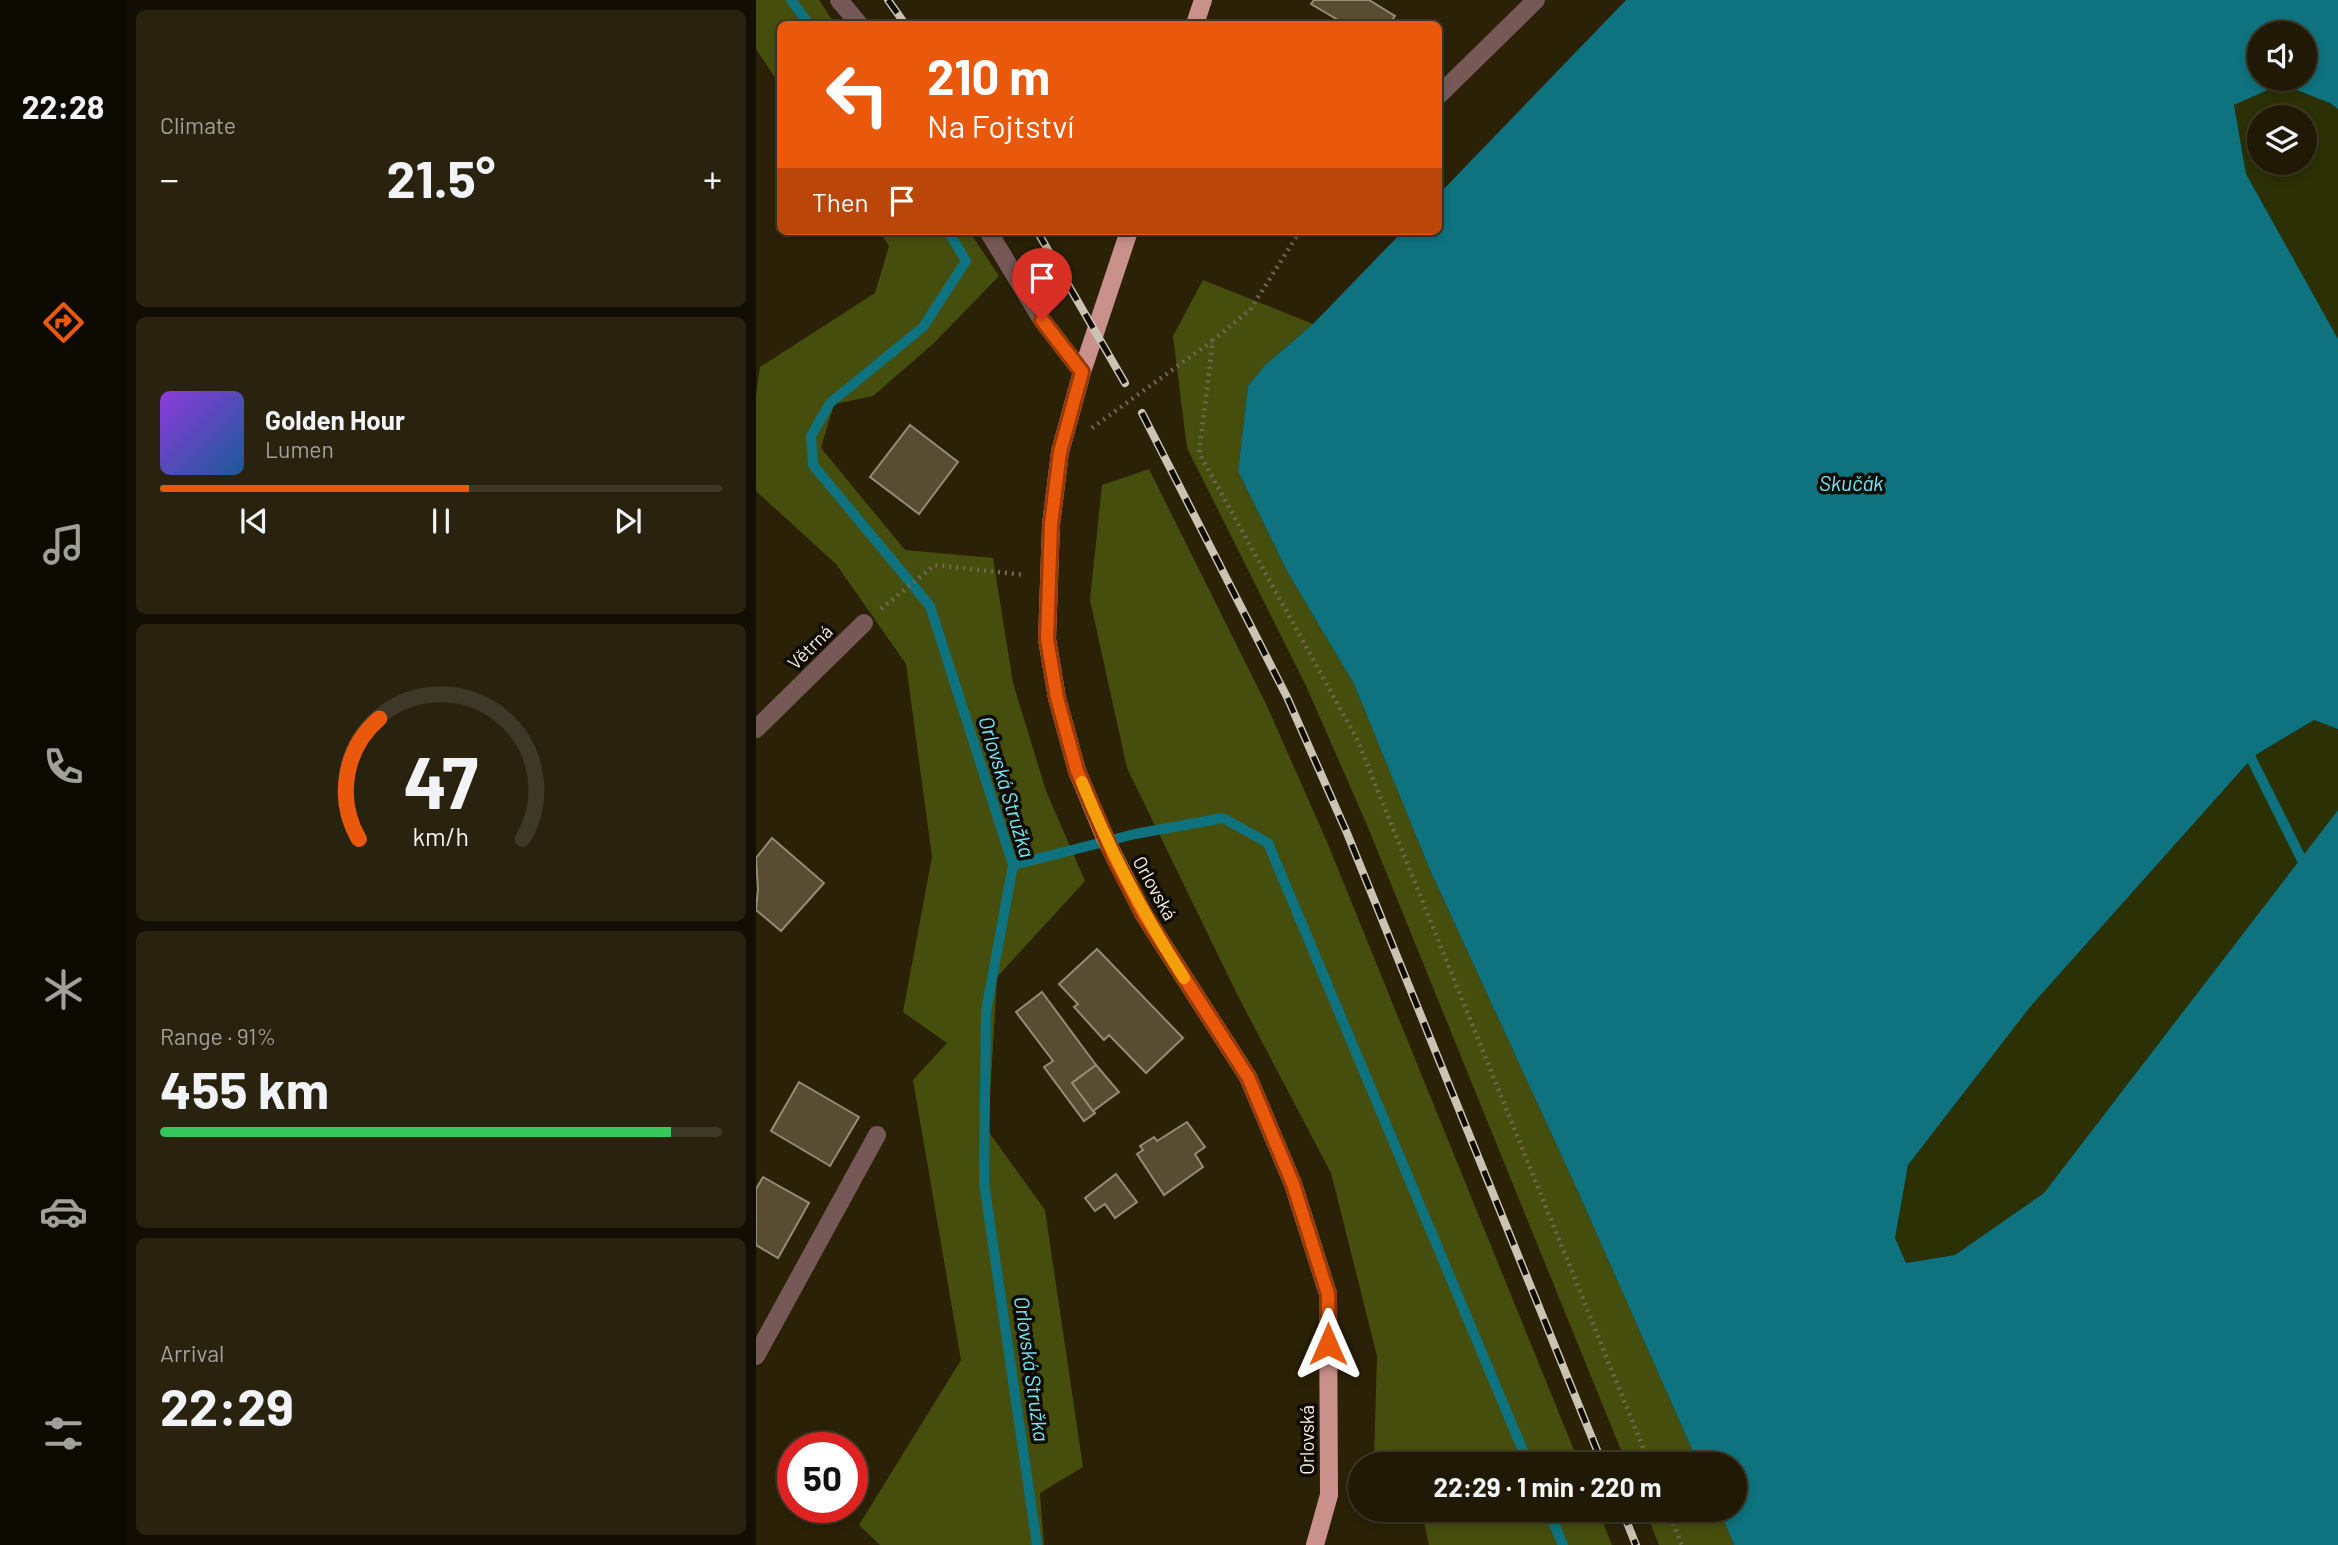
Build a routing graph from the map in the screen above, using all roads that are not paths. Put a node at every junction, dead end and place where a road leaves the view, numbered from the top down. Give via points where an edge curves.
1 (839, 0) edge
2 (1203, 0) edge
3 (1536, 0) edge
4 (856, 21) edge
5 (1196, 21) edge
6 (1442, 92) edge
7 (990, 235) edge
8 (1128, 235) edge
9 (1082, 372) junction
10 (864, 623) road end
11 (756, 729) edge
12 (877, 1135) dead end
13 (756, 1356) edge
14 (1315, 1545) edge

1 - 4 street
2 - 5 main road
3 - 6 street
7 - 9 street via 1042,320
8 - 9 main road, Orlovská
9 - 14 main road, Orlovská via 1060,452 1051,525 1047,639 1057,698 1077,771 1105,838 1144,915 1248,1077 1293,1184 1328,1294 1328,1495
10 - 11 street, Větrná
12 - 13 street

